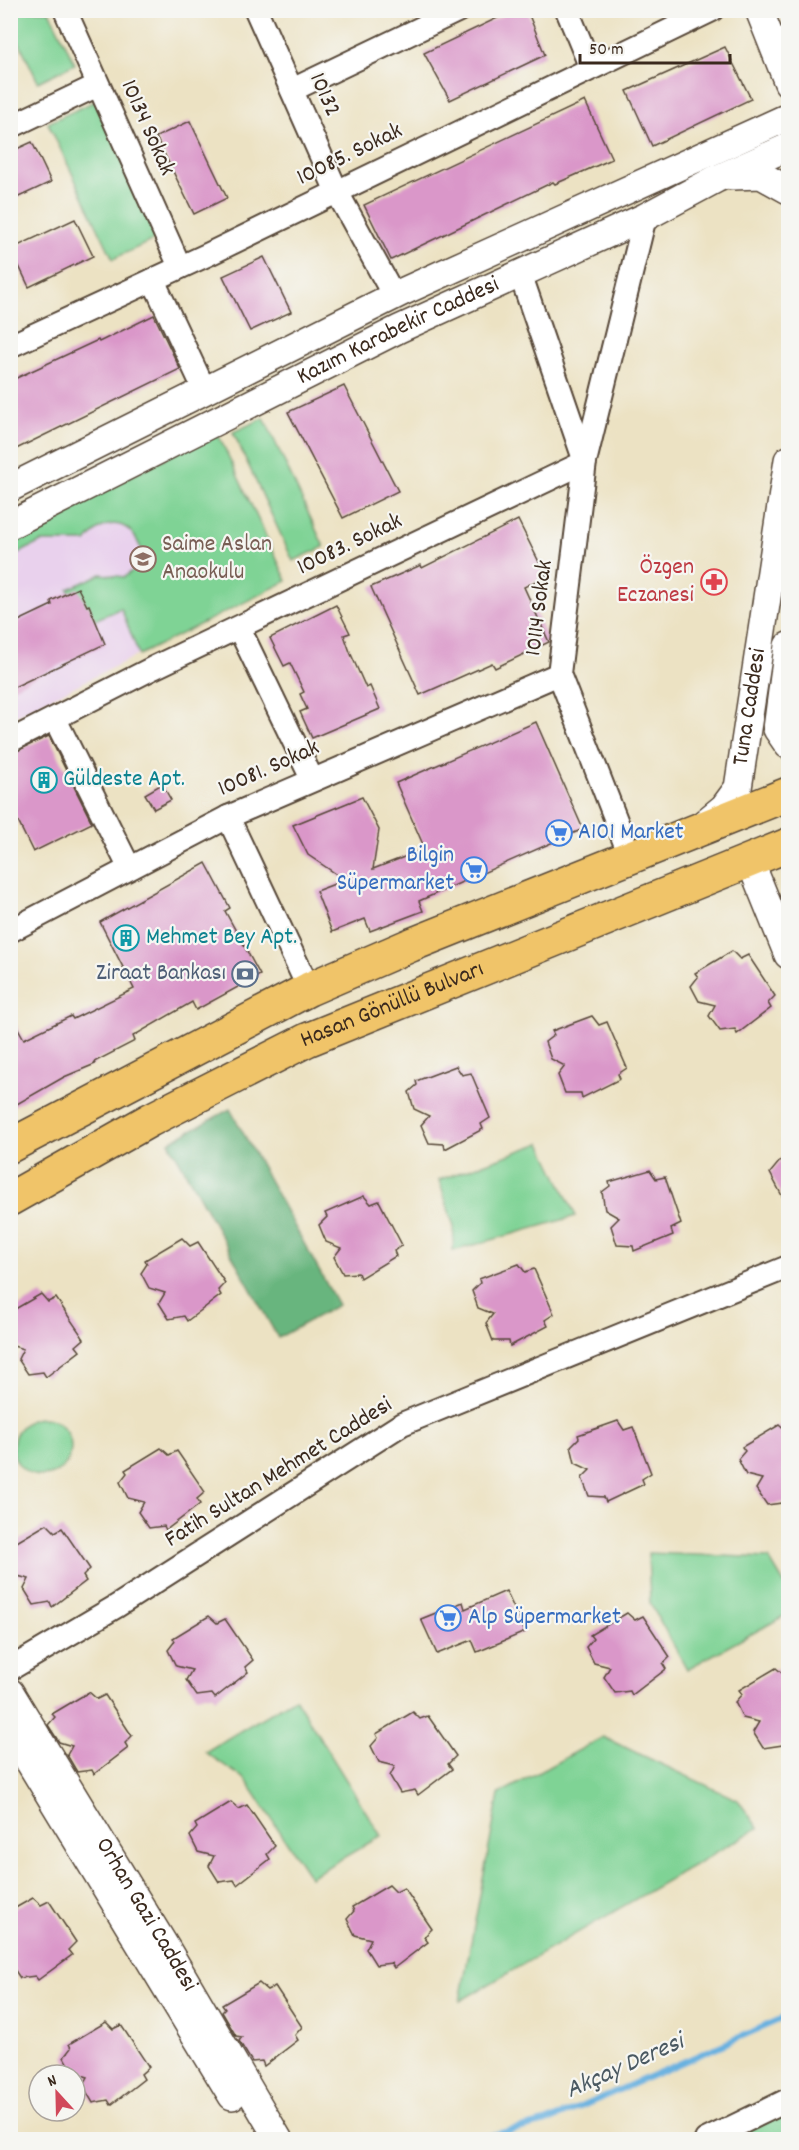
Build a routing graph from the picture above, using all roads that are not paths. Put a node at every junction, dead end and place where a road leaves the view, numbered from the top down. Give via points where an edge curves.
1 (65, 10) edge
2 (256, 10) edge
3 (459, 10) edge
4 (567, 10) edge
5 (712, 10) edge
6 (759, 10) edge
7 (591, 68) junction
8 (789, 83) edge
9 (98, 85) junction
10 (292, 90) junction
11 (789, 117) edge
12 (10, 127) edge
13 (789, 147) edge
14 (716, 179) junction
15 (789, 190) edge
16 (337, 192) junction
17 (645, 217) junction
18 (180, 267) junction
19 (520, 273) junction
20 (153, 280) junction
21 (394, 296) junction
22 (10, 346) edge
23 (205, 391) junction
24 (789, 460) edge
25 (585, 462) junction
26 (10, 488) edge
27 (10, 525) edge
28 (239, 628) junction
29 (789, 646) edge
30 (559, 674) junction
31 (55, 719) junction
32 (10, 741) edge
33 (789, 745) edge
34 (312, 779) junction
35 (789, 794) edge
36 (228, 817) junction
37 (695, 831) junction
38 (787, 852) edge
39 (630, 856) junction
40 (750, 861) junction
41 (129, 867) junction
42 (10, 931) edge
43 (789, 955) edge
44 (309, 989) junction
45 (10, 1146) edge
46 (10, 1199) edge
47 (789, 1267) edge
48 (10, 1669) edge
49 (10, 1692) edge
50 (10, 1730) edge
51 (789, 2100) edge
52 (258, 2139) edge
53 (279, 2139) edge
54 (706, 2139) edge

1 - 9 street, 10134 Sokak
2 - 10 street, 10132
3 - 10 street
4 - 7 street
5 - 7 street, 10085. Sokak
6 - 8 street
7 - 16 street, 10085. Sokak
9 - 12 street
9 - 18 street, 10134 Sokak
10 - 16 street, 10132
11 - 21 street, Kazım Karabekir Caddesi
13 - 14 street, Kazım Karabekir Caddesi
14 - 15 street via 761,175
14 - 17 street, Kazım Karabekir Caddesi
16 - 18 street, 10085. Sokak
16 - 21 street, 10132
17 - 19 street, Kazım Karabekir Caddesi
17 - 25 street, 10114 Sokak
18 - 20 street, 10085. Sokak
19 - 25 street, 10114 Sokak
19 - 27 street, Kazım Karabekir Caddesi via 399,329
20 - 22 street, 10085. Sokak
20 - 23 street
21 - 23 street, Kazım Karabekir Caddesi
23 - 26 street, Kazım Karabekir Caddesi
24 - 37 street, Tuna Caddesi via 738,788 724,807
25 - 28 street, 10083. Sokak
25 - 30 street, 10114 Sokak
28 - 31 street, 10083. Sokak
28 - 34 street
29 - 33 street, Tuna Caddesi via 777,729
30 - 34 street, 10081. Sokak
30 - 39 street, 10114 Sokak
31 - 32 street, 10083. Sokak
31 - 41 street
34 - 36 street, 10081. Sokak
35 - 37 main road, Hasan Gönüllü Bulvarı
36 - 41 street, 10081. Sokak
36 - 44 street
37 - 39 main road, Hasan Gönüllü Bulvarı
38 - 40 main road, Hasan Gönüllü Bulvarı
39 - 44 main road, Hasan Gönüllü Bulvarı
40 - 43 street
40 - 46 main road, Hasan Gönüllü Bulvarı via 307,1040 150,1120
41 - 42 street, 10081. Sokak
44 - 45 main road, Hasan Gönüllü Bulvarı
47 - 48 street, Fatih Sultan Mehmet Caddesi via 402,1424 117,1606
49 - 53 street, Orhan Gazi Caddesi
50 - 52 street, Orhan Gazi Caddesi
51 - 54 street

